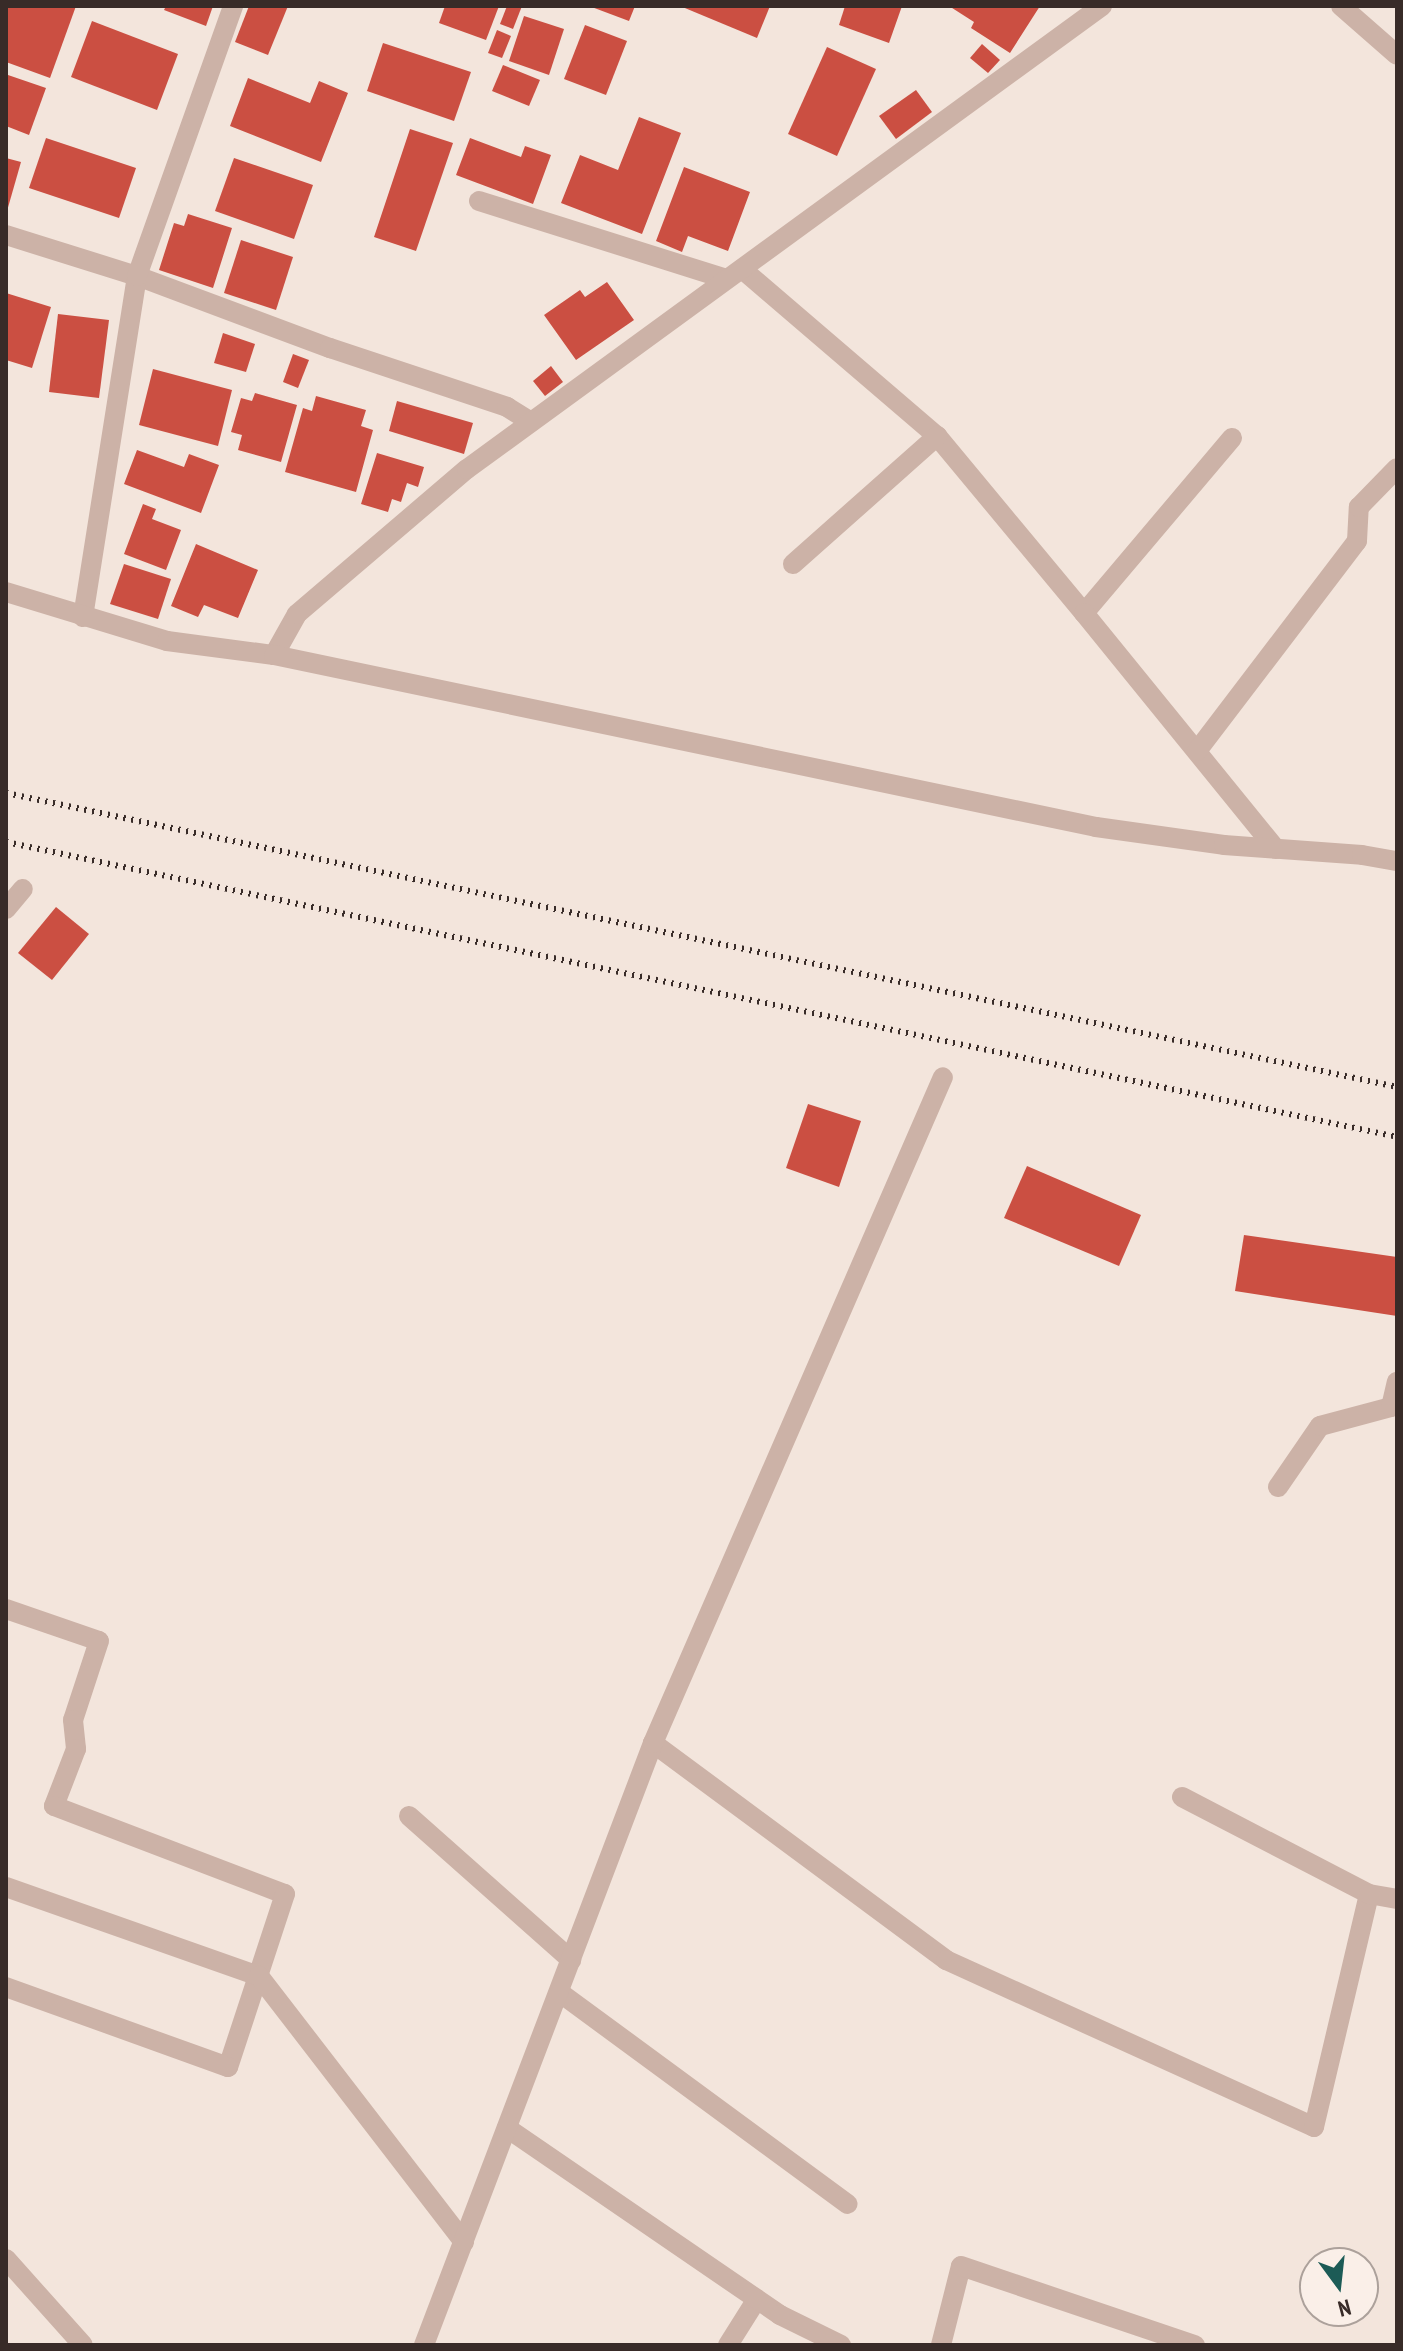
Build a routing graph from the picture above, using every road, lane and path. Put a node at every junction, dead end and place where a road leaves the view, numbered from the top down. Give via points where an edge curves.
1 (233, 6) edge
2 (1102, 6) edge
3 (1341, 6) edge
4 (1397, 55) edge
5 (479, 201) dead end
6 (6, 235) edge
7 (734, 274) junction
8 (137, 276) junction
9 (531, 422) junction
10 (937, 436) junction
11 (1232, 438) dead end
12 (1397, 468) edge
13 (793, 564) dead end
14 (6, 592) edge
15 (1084, 613) junction
16 (83, 617) junction
17 (274, 655) junction
18 (1197, 751) junction
19 (1276, 849) junction
20 (1397, 861) edge
21 (23, 889) dead end
22 (6, 909) edge
23 (943, 1077) dead end
24 (1397, 1382) edge
25 (1278, 1487) dead end
26 (6, 1609) edge
27 (653, 1743) junction
28 (1182, 1797) dead end
29 (409, 1816) dead end
30 (6, 1887) edge
31 (1369, 1894) junction
32 (1397, 1899) edge
33 (571, 1960) junction
34 (259, 1976) junction
35 (6, 1987) edge
36 (559, 1992) junction
37 (507, 2128) junction
38 (848, 2204) dead end
39 (464, 2242) junction
40 (6, 2259) edge
41 (757, 2299) junction
42 (83, 2345) edge
43 (424, 2345) edge
44 (728, 2345) edge
45 (841, 2345) edge
46 (941, 2345) edge
47 (1195, 2345) edge

1 - 8 street
2 - 7 street
3 - 4 street
5 - 7 street
6 - 8 street
7 - 9 street
7 - 10 street
8 - 9 street via 507,407
8 - 16 street
9 - 17 street via 467,469 297,614
10 - 13 street
10 - 15 street
11 - 15 street
12 - 18 street via 1359,507 1357,541
14 - 16 street
15 - 18 street
16 - 17 street via 167,641
17 - 19 street via 1096,827
18 - 19 street
19 - 20 street
21 - 22 street
23 - 27 street
24 - 25 street via 1391,1407 1320,1426
26 - 34 street via 99,1641 73,1720 76,1749 54,1806 285,1894
27 - 31 street via 946,1960 1314,2127
27 - 33 street
28 - 31 street
29 - 33 street
30 - 34 street
31 - 32 street
33 - 36 street
34 - 35 street via 228,2067
34 - 39 street
36 - 37 street
36 - 38 street
37 - 39 street
37 - 41 street
39 - 43 street
40 - 42 street
41 - 44 street
41 - 45 street
46 - 47 street via 961,2266

